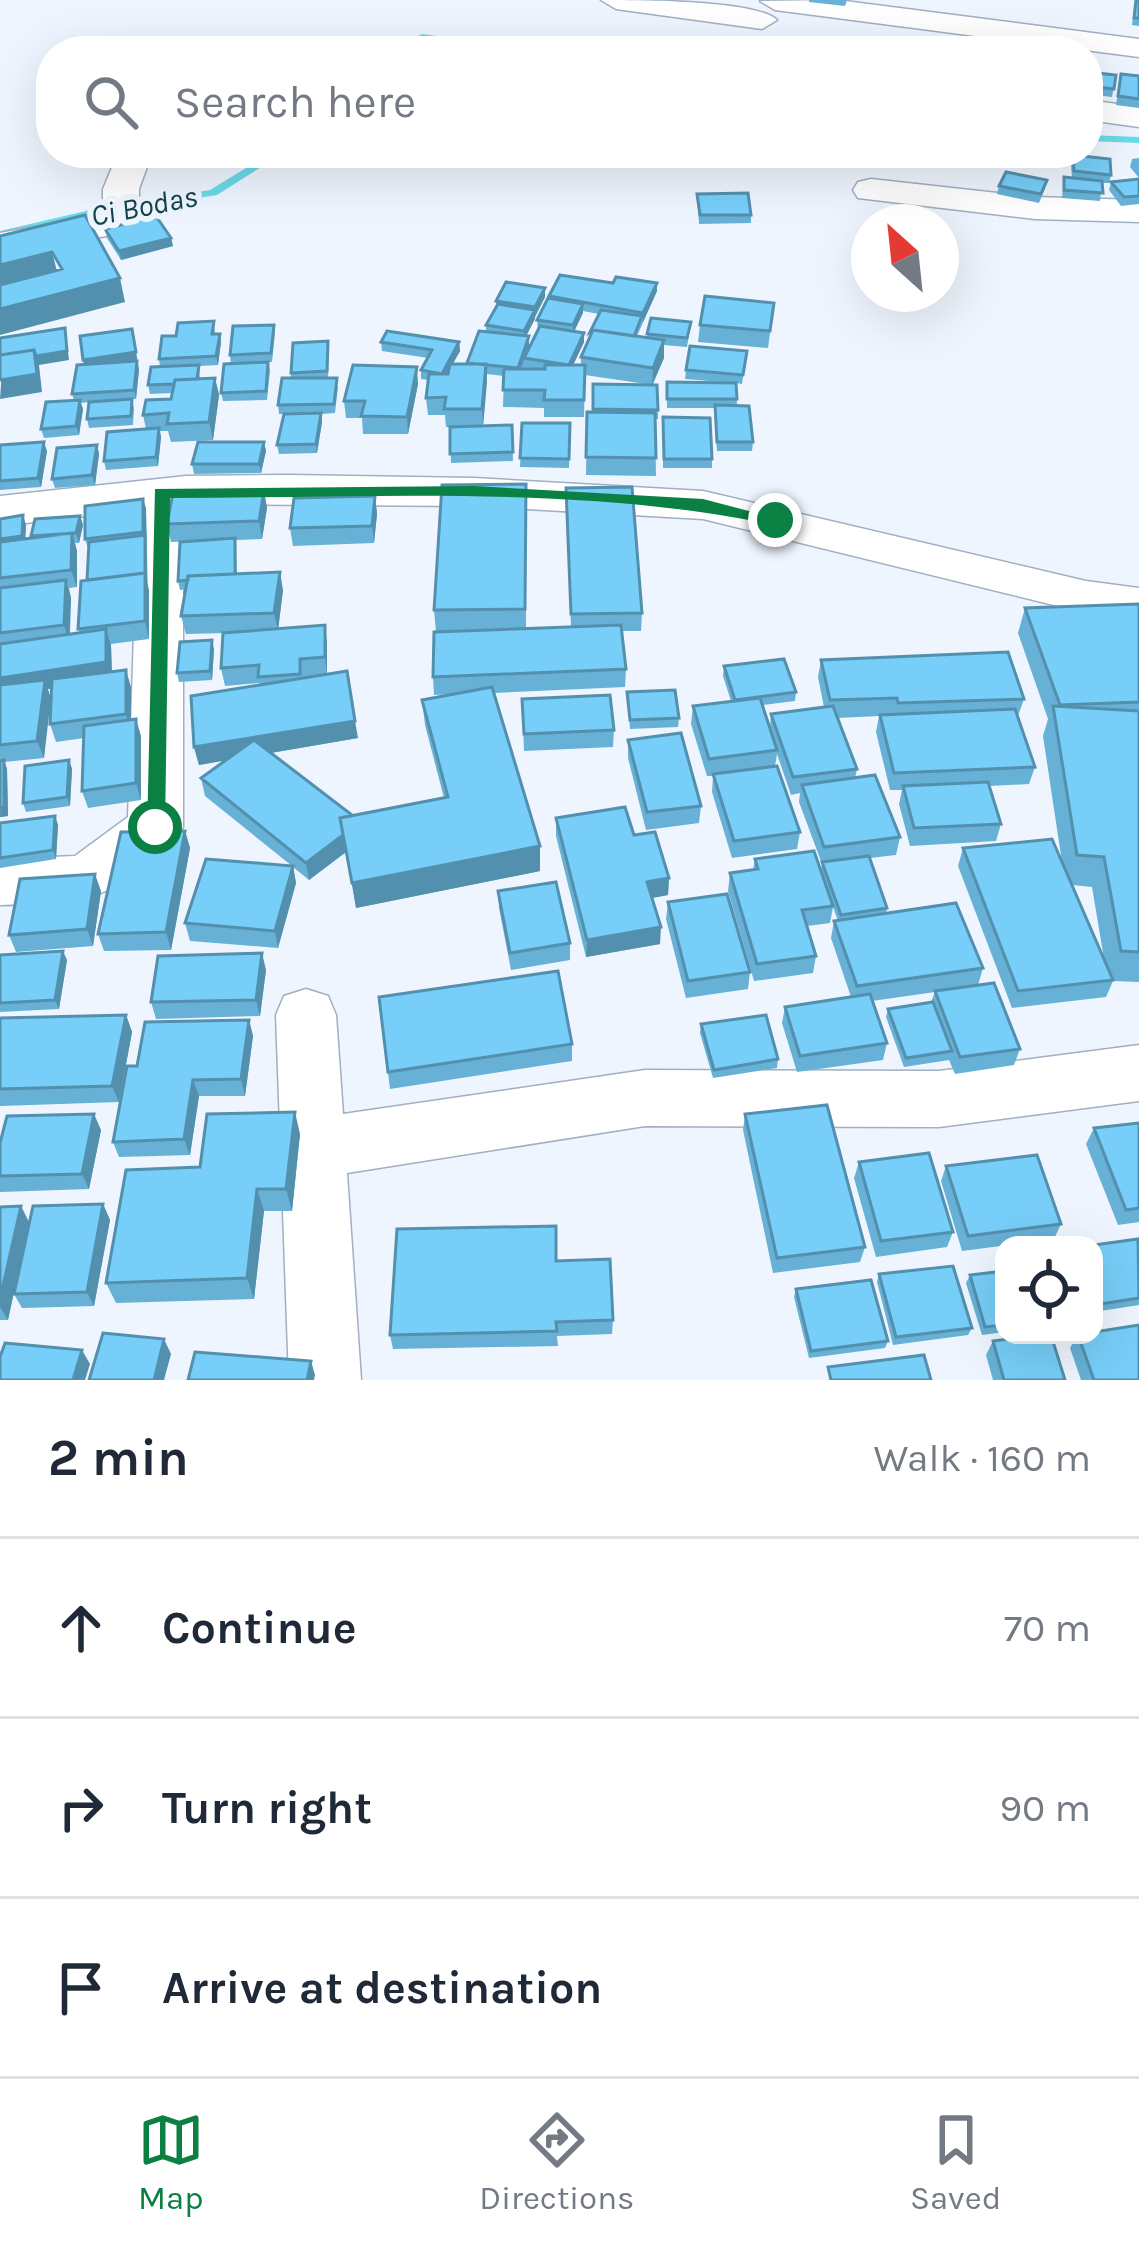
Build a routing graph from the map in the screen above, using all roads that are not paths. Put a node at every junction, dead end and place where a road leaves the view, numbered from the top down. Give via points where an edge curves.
1 (616, 0) edge
2 (1086, 0) edge
3 (771, 7) edge
4 (929, 10) edge
5 (753, 36) edge
6 (1037, 36) edge
7 (1076, 36) edge
8 (1103, 46) edge
9 (1139, 48) edge
10 (1103, 112) edge
11 (1139, 117) edge
12 (131, 168) edge
13 (871, 190) dead end
14 (1139, 211) edge
15 (0, 244) edge
16 (161, 493) junction
17 (0, 511) edge
18 (1139, 605) edge
19 (0, 881) edge
20 (306, 1015) dead end
21 (1139, 1073) edge
22 (310, 1149) junction
23 (326, 1380) edge

1 - 3 street
2 - 7 street
3 - 4 street
3 - 5 street
4 - 6 street
8 - 9 street
10 - 11 street
12 - 15 street via 121,223
13 - 14 street
16 - 17 street
16 - 18 street via 474,492 703,505
16 - 19 street via 155,827 87,878
20 - 22 street
21 - 22 street via 939,1099 645,1098
22 - 23 street

